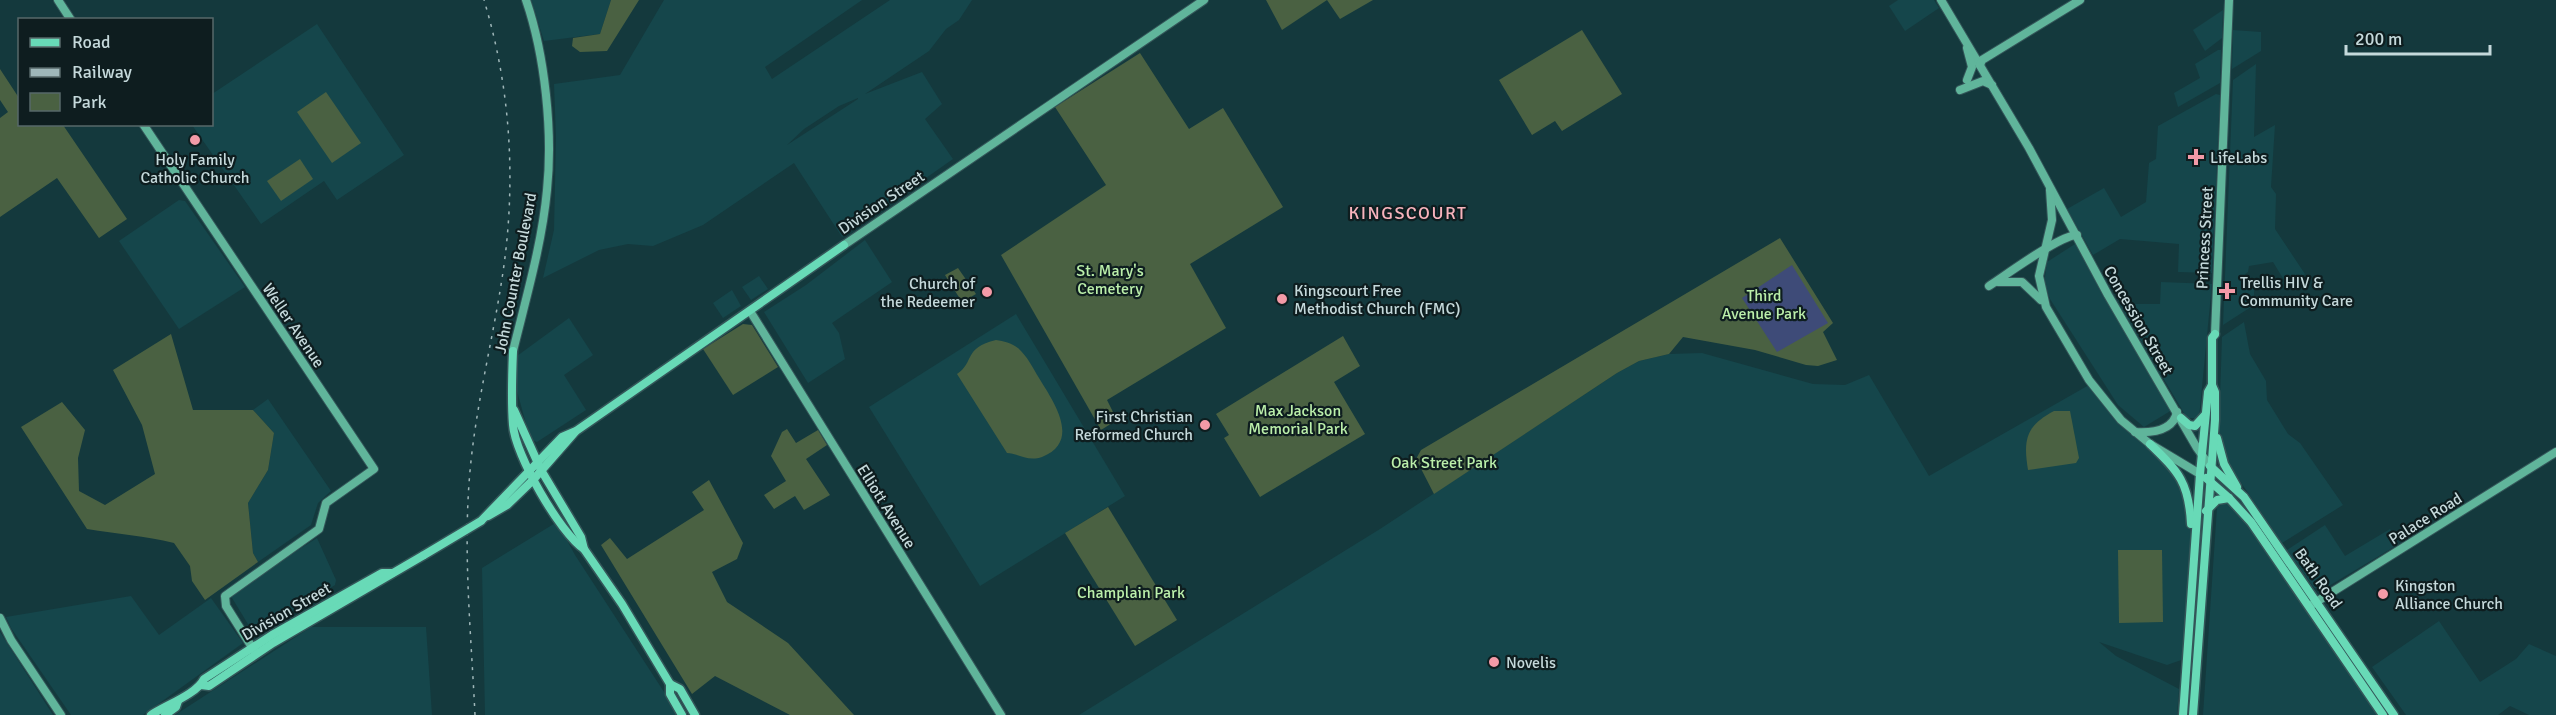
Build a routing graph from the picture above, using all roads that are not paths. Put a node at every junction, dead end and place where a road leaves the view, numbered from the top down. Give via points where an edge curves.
1 (58, 0) edge
2 (526, 0) edge
3 (1204, 0) edge
4 (1941, 0) edge
5 (2080, 0) edge
6 (2229, 0) edge
7 (70, 18) edge
8 (1965, 41) junction
9 (1980, 64) junction
10 (1967, 80) dead end
11 (1992, 86) junction
12 (1960, 90) dead end
13 (144, 126) edge
14 (2050, 185) junction
15 (2050, 228) junction
16 (2077, 235) junction
17 (844, 245) joint
18 (2044, 252) junction
19 (2023, 265) junction
20 (2046, 307) junction
21 (750, 311) junction
22 (2215, 334) joint
23 (513, 351) joint
24 (2212, 385) junction
25 (514, 410) junction
26 (2179, 415) junction
27 (2206, 415) junction
28 (2215, 420) junction
29 (576, 431) junction
30 (2133, 432) junction
31 (2150, 444) junction
32 (2556, 452) edge
33 (2201, 455) junction
34 (537, 461) junction
35 (2210, 466) junction
36 (529, 470) junction
37 (541, 470) junction
38 (2200, 474) junction
39 (533, 480) junction
40 (2209, 480) junction
41 (2244, 497) junction
42 (2229, 498) junction
43 (2206, 511) junction
44 (481, 521) junction
45 (584, 549) junction
46 (2193, 555) junction
47 (2317, 601) junction
48 (2309, 606) junction
49 (0, 618) edge
50 (255, 651) junction
51 (670, 684) junction
52 (178, 701) junction
53 (1000, 714) edge
54 (61, 715) edge
55 (151, 715) edge
56 (165, 715) edge
57 (682, 715) edge
58 (695, 715) edge
59 (2183, 715) edge
60 (2193, 715) edge
61 (2383, 715) edge
62 (2394, 715) edge

1 - 7 main road
2 - 23 main road, John Counter Boulevard via 542,75 548,190 541,237
3 - 17 main road, Division Street
4 - 8 main road, Concession Street
5 - 9 main road
6 - 22 main road, Princess Street
8 - 9 main road, Concession Street
8 - 10 main road via 1972,65
9 - 11 main road, Concession Street
11 - 12 main road via 1983,81
11 - 14 main road, Concession Street
13 - 50 main road, Weller Avenue via 374,469 326,503 319,529 225,596 226,606
14 - 15 main road
14 - 16 main road, Concession Street
15 - 18 main road
15 - 19 main road
16 - 18 main road
16 - 26 main road, Concession Street via 2108,296
17 - 21 main road, Division Street
18 - 19 main road
18 - 20 main road via 2039,283
19 - 20 main road via 1989,286 2008,280 2022,282
20 - 30 main road via 2089,380
21 - 29 main road, Division Street
21 - 53 main road, Elliott Avenue
22 - 24 main road, Princess Street
23 - 25 main road, John Counter Boulevard
24 - 27 main road, Princess Street
24 - 28 main road, Princess Street
25 - 34 main road
25 - 36 main road, John Counter Boulevard via 513,426
26 - 27 main road via 2195,426
26 - 30 main road via 2159,431
26 - 33 main road, Concession Street
27 - 33 main road, Princess Street
28 - 35 main road, Princess Street
28 - 41 main road via 2218,450
29 - 34 main road, Division Street via 561,437
29 - 37 main road, Division Street
30 - 31 main road
31 - 38 main road
31 - 46 main road via 2171,464 2186,487
32 - 47 main road, Palace Road
33 - 35 main road, Concession Street
33 - 38 main road, Princess Street
34 - 36 main road, Division Street
34 - 37 main road
35 - 40 main road, Princess Street
35 - 41 main road, Bath Road
36 - 39 main road, John Counter Boulevard
36 - 44 main road, Division Street
37 - 39 main road, Division Street
37 - 45 main road via 581,537
38 - 40 main road, Bath Road
38 - 46 main road, Princess Street
39 - 44 main road, Division Street via 507,505
39 - 45 main road, John Counter Boulevard via 573,542
40 - 42 main road, Bath Road
40 - 43 main road, Princess Street
41 - 47 main road, Bath Road
42 - 43 main road via 2217,500
42 - 48 main road, Bath Road via 2251,522
43 - 60 main road, Princess Street
44 - 50 main road, Division Street, bridge via 386,580
45 - 51 main road
46 - 59 main road, Princess Street
47 - 48 main road, Palace Road
47 - 62 main road, Bath Road
48 - 61 main road, Bath Road
49 - 54 main road
50 - 52 main road, Division Street via 209,686 201,685
51 - 57 main road via 670,694
51 - 58 main road via 680,689
52 - 55 main road, Division Street via 171,701
52 - 56 main road, Division Street

